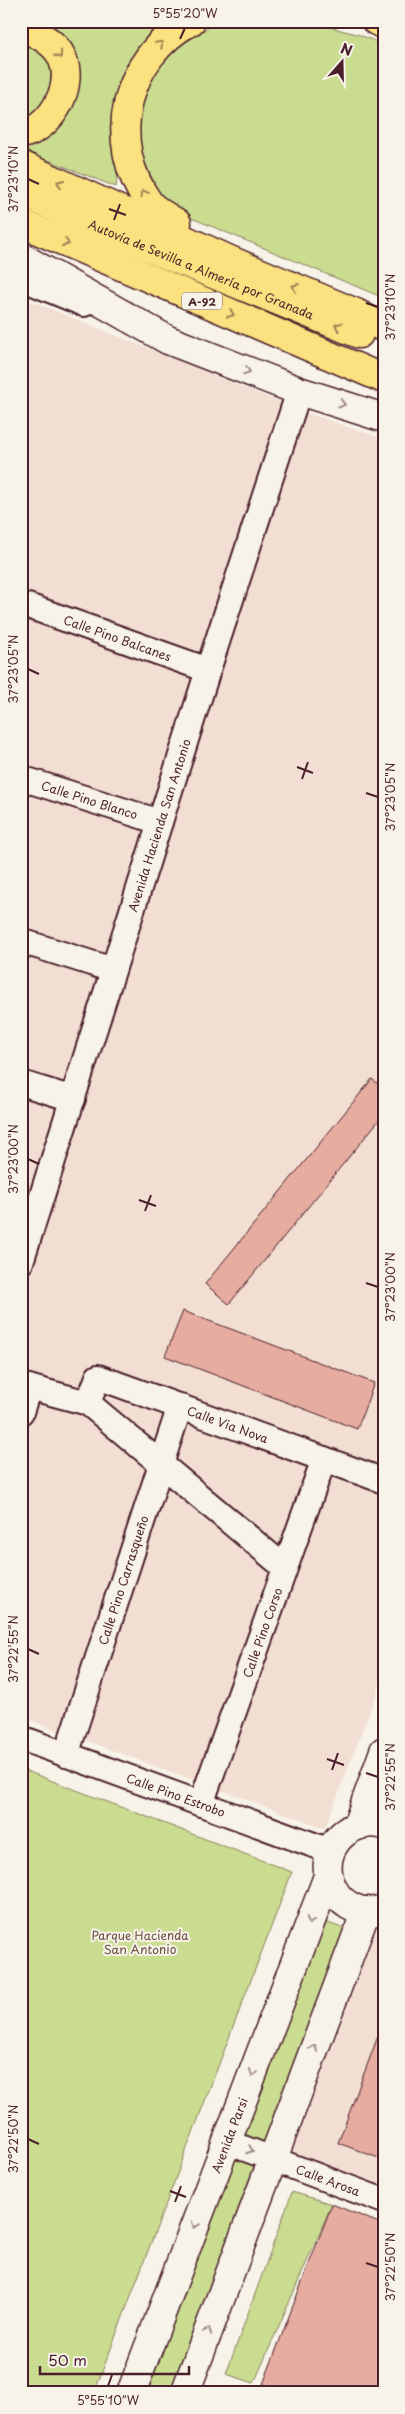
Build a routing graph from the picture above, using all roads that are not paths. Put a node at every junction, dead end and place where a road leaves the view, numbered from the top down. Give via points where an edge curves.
1 (191, 21) edge
2 (376, 21) edge
3 (384, 25) edge
4 (21, 26) edge
5 (21, 134) edge
6 (21, 165) edge
7 (21, 192) edge
8 (21, 224) edge
9 (21, 257) edge
10 (232, 261) junction
11 (21, 278) edge
12 (356, 313) junction
13 (384, 319) edge
14 (384, 328) edge
15 (168, 340) junction
16 (384, 344) edge
17 (384, 379) edge
18 (299, 391) junction
19 (384, 418) edge
20 (28, 606) dead end
21 (208, 670) junction
22 (21, 778) edge
23 (160, 822) junction
24 (21, 941) edge
25 (113, 970) junction
26 (21, 1083) edge
27 (73, 1099) junction
28 (26, 1231) edge
29 (21, 1262) edge
30 (25, 1386) edge
31 (88, 1403) junction
32 (180, 1406) junction
33 (21, 1412) edge
34 (324, 1459) junction
35 (161, 1465) junction
36 (384, 1480) edge
37 (284, 1567) junction
38 (21, 1738) edge
39 (384, 1751) edge
40 (66, 1754) junction
41 (201, 1804) junction
42 (384, 1825) edge
43 (357, 1826) junction
44 (329, 1864) junction
45 (375, 1911) edge
46 (227, 2142) junction
47 (272, 2159) junction
48 (384, 2201) edge
49 (131, 2393) edge
50 (185, 2393) edge

10 -> 1 main road via 150,205 133,172 126,144 127,109 144,61 162,42
2 - 3 main road
4 -> 5 main road via 49,41 64,62 64,84 55,112 32,133
10 -> 6 main road
16 -> 7 main road, Autovía de Sevilla a Almería por Granada / A-92
8 -> 17 main road, A-92
9 - 15 street
12 -> 10 main road
11 - 15 street
12 - 13 street
12 - 14 main road
15 -> 18 street
18 -> 19 street
18 - 21 street, Avenida Hacienda San Antonio
20 - 21 street, Calle Pino Balcanes
21 - 23 street, Avenida Hacienda San Antonio
22 - 23 street, Calle Pino Blanco
23 - 25 street, Avenida Hacienda San Antonio
24 - 25 street
25 - 27 street, Avenida Hacienda San Antonio
26 - 27 street
27 - 28 street, Avenida Hacienda San Antonio
28 - 29 street, Avenida Hacienda San Antonio
30 - 31 street
30 - 33 street
31 - 32 street, Calle Via Nova via 98,1377
31 - 35 street
32 - 34 street, Calle Via Nova
32 - 35 street, Calle Pino Carrasqueño
34 - 36 street, Calle Via Nova
34 - 37 street, Calle Pino Corso
35 - 37 street
35 - 40 street, Calle Pino Carrasqueño
37 - 41 street, Calle Pino Corso
38 - 40 street, Calle Pino Estrobo
39 - 43 street
40 - 41 street, Calle Pino Estrobo
41 - 44 street, Calle Pino Estrobo
42 - 43 street via 369,1823
43 - 44 street, Avenida Parsi via 336,1840
44 - 45 street via 333,1889 341,1900 352,1908
44 -> 46 street, Avenida Parsi
47 -> 45 street
46 -> 47 street, Calle Arosa
46 -> 49 street, Avenida Parsi
47 - 48 street, Calle Arosa
50 -> 47 street

